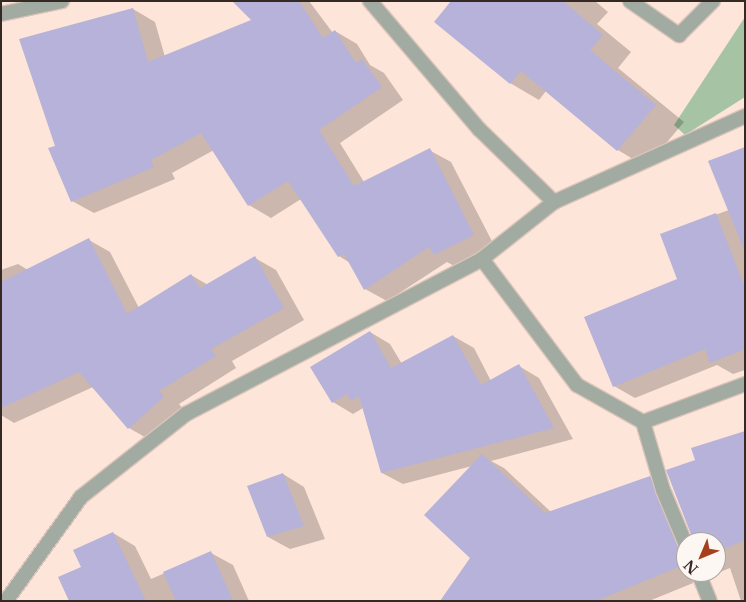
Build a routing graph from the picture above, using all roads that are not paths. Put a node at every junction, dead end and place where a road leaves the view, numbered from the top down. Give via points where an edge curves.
1 (62, 1) edge
2 (370, 1) edge
3 (630, 1) edge
4 (712, 1) edge
5 (1, 14) edge
6 (745, 116) edge
7 (554, 202) junction
8 (482, 259) junction
9 (745, 384) edge
10 (643, 422) junction
11 (681, 532) edge
12 (702, 582) edge
13 (6, 601) edge
14 (710, 601) edge

1 - 5 street
2 - 7 street via 479,129
3 - 4 street via 679,35
6 - 7 street
7 - 8 street
8 - 10 street via 577,385
8 - 13 street via 186,414 82,497
9 - 10 street
10 - 11 street via 663,490
12 - 14 street

